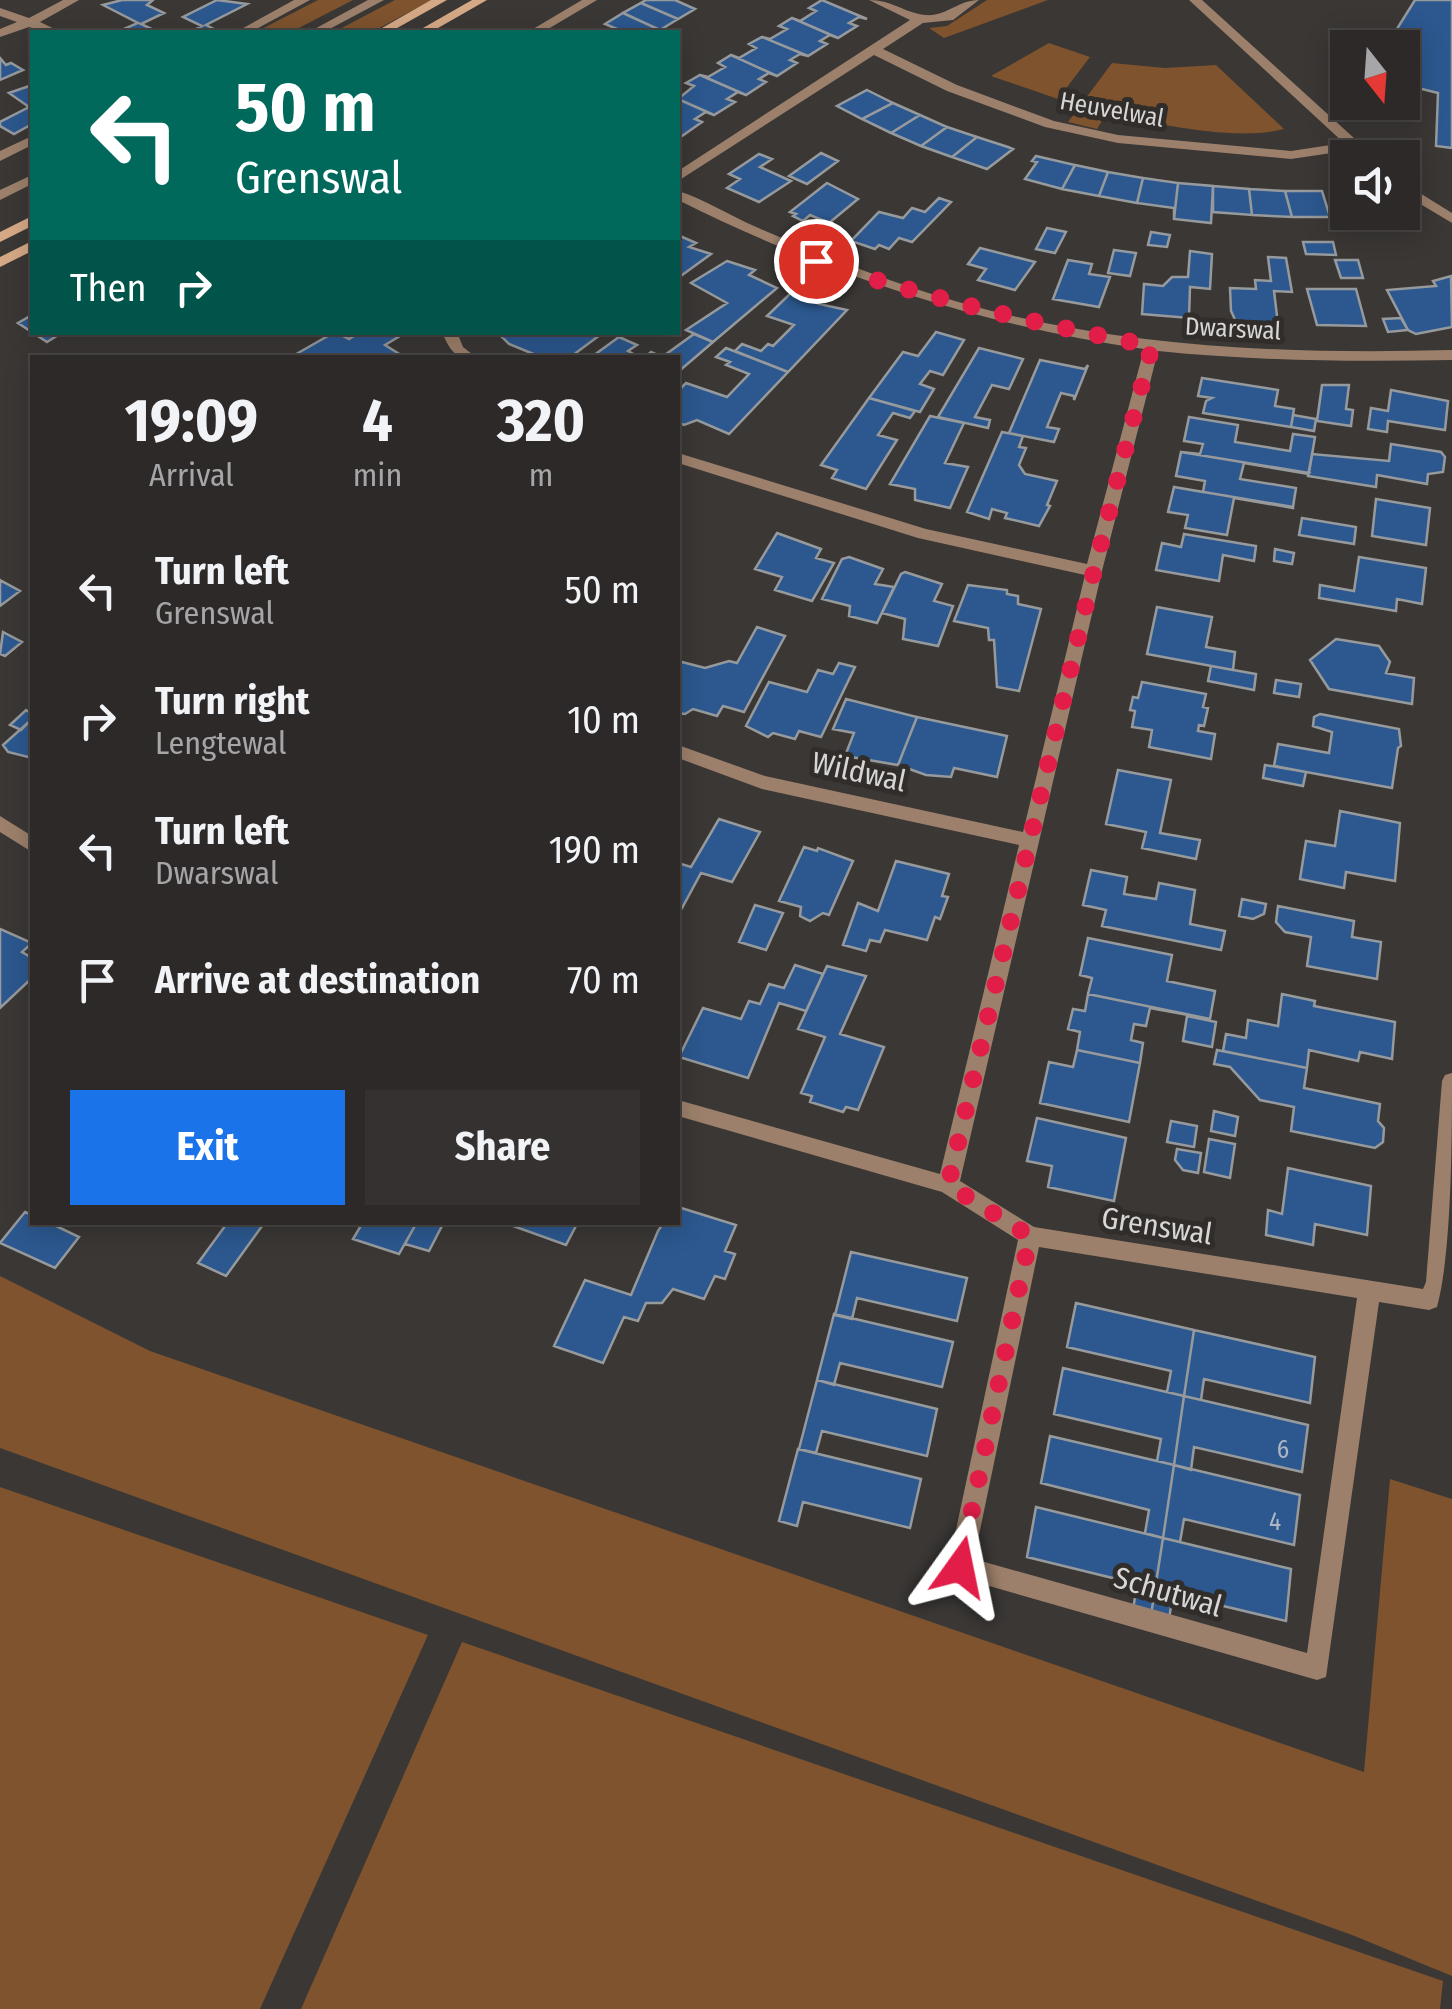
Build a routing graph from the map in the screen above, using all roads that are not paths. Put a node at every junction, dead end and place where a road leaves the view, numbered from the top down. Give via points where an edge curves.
1 (73, 0) edge
2 (378, 0) edge
3 (442, 0) edge
4 (481, 0) edge
5 (591, 0) edge
6 (875, 0) edge
7 (973, 0) edge
8 (1195, 0) edge
9 (15, 1) edge
10 (296, 1) edge
11 (0, 12) edge
12 (920, 19) junction
13 (33, 21) junction
14 (52, 30) edge
15 (245, 30) edge
16 (320, 30) edge
17 (385, 30) edge
18 (426, 30) edge
19 (538, 30) edge
20 (0, 33) edge
21 (874, 50) junction
22 (1349, 140) edge
23 (30, 141) edge
24 (1330, 149) edge
25 (0, 157) edge
26 (680, 176) edge
27 (30, 181) edge
28 (0, 196) edge
29 (680, 196) edge
30 (1420, 198) edge
31 (1452, 219) edge
32 (30, 221) edge
33 (0, 238) edge
34 (30, 246) edge
35 (0, 263) edge
36 (450, 335) edge
37 (1152, 346) junction
38 (465, 355) edge
39 (1452, 355) edge
40 (680, 459) edge
41 (1094, 571) junction
42 (680, 753) edge
43 (0, 823) edge
44 (1030, 841) junction
45 (30, 844) edge
46 (1452, 1081) edge
47 (680, 1109) edge
48 (948, 1185) junction
49 (1030, 1236) junction
50 (1368, 1291) junction

1 - 13 street
2 - 16 street
3 - 17 main road
4 - 18 main road
5 - 19 street
6 - 12 street
7 - 12 street via 948,17
8 - 22 street
9 - 13 street
10 - 15 street
11 - 13 street
12 - 21 street
13 - 14 street
13 - 20 street
21 - 24 street, Heuvelwal via 1050,124 1209,150 1291,155
21 - 26 street
23 - 25 street
27 - 28 street
29 - 37 street, Dwarswal via 816,261 905,291
30 - 31 street
32 - 33 main road
34 - 35 main road
36 - 38 street
37 - 39 street, Dwarswal
37 - 41 street
40 - 41 street via 924,534
41 - 44 street
42 - 44 street, Wildwal via 762,782
43 - 45 street
44 - 48 street
46 - 50 street, Grenswal via 1437,1282 1429,1300
47 - 48 street, Grenswal
48 - 49 street, Grenswal
49 - 50 street, Grenswal
49 - 50 street, Schutwal via 960,1567 1317,1668

